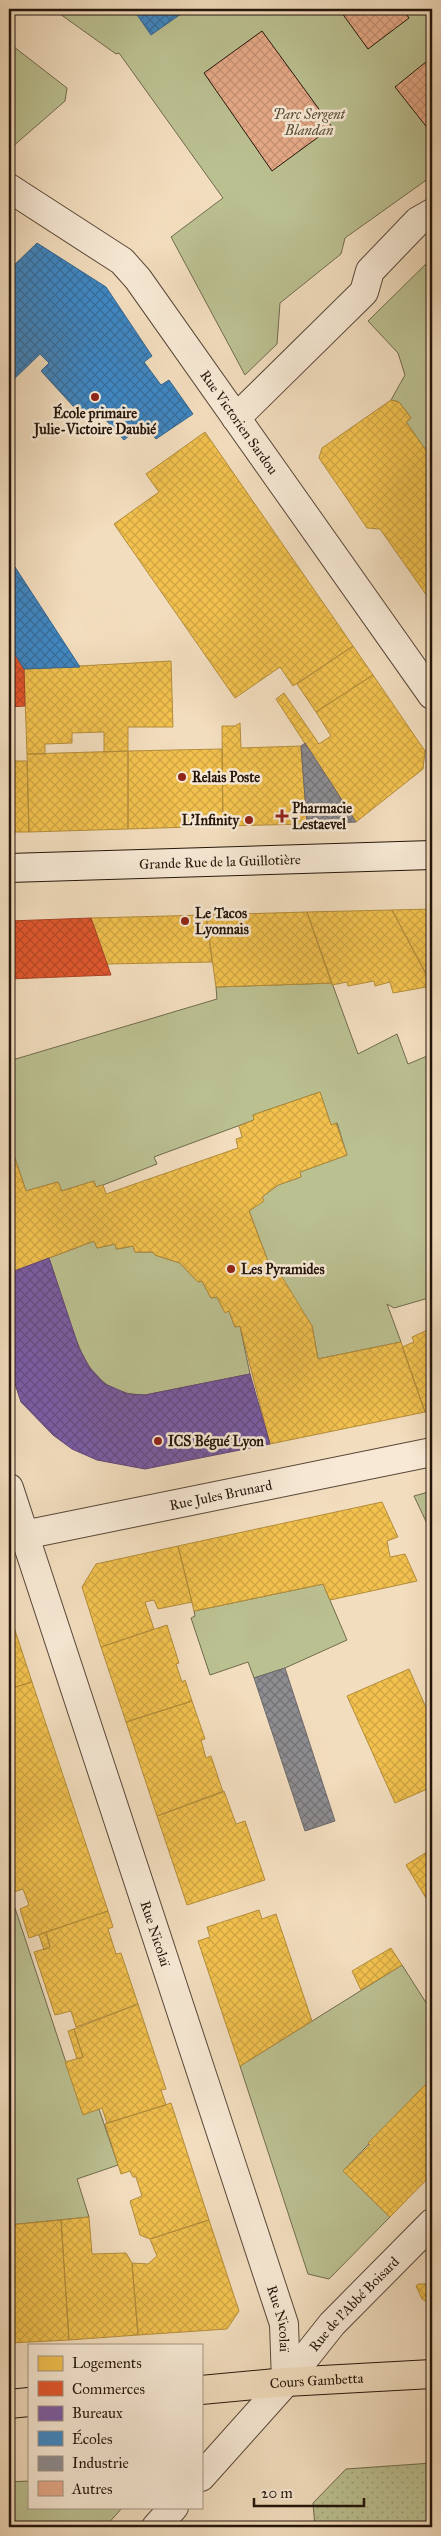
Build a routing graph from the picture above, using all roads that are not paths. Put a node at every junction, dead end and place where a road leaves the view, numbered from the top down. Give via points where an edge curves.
1 (9, 188) edge
2 (432, 213) edge
3 (236, 418) junction
4 (432, 695) edge
5 (432, 854) edge
6 (9, 868) edge
7 (432, 1452) edge
8 (9, 1488) edge
9 (17, 1536) edge
10 (432, 2223) edge
11 (432, 2374) edge
12 (286, 2382) junction
13 (202, 2390) edge
14 (28, 2402) edge
15 (9, 2404) edge
16 (202, 2476) edge
17 (173, 2508) edge
18 (156, 2527) edge

1 - 3 street, Rue Victorien Sardou via 122,261
2 - 3 street via 418,221 370,271 364,292
3 - 4 street, Rue Victorien Sardou
5 - 6 street, Grande Rue de la Guillotière
7 - 9 street, Rue Jules Brunard
8 - 9 street, Rue Nicolaï
9 - 12 street, Rue Nicolaï via 284,2324
10 - 12 street, Rue de l'Abbé Boisard via 332,2324
11 - 12 main road, Cours Gambetta
12 - 13 main road, Cours Gambetta
12 - 16 street, Rue de l'Abbé Boisard
14 - 15 main road
17 - 18 street

